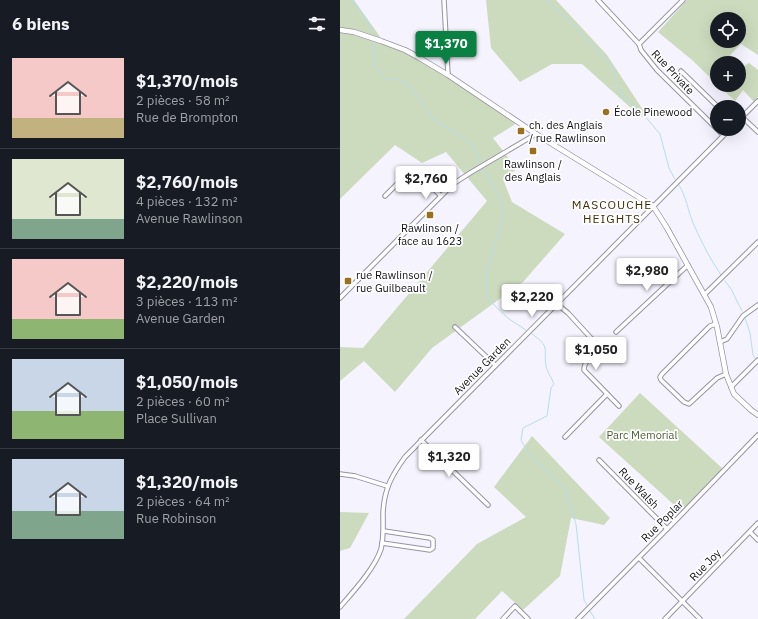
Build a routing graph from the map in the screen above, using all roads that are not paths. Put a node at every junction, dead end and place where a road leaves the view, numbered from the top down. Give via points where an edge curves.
1 (444, 0) edge
2 (598, 0) edge
3 (683, 0) edge
4 (340, 30) edge
5 (639, 44) junction
6 (681, 71) dead end
7 (448, 75) junction
8 (711, 100) edge
9 (758, 101) edge
10 (746, 112) edge
11 (746, 120) edge
12 (710, 122) edge
13 (758, 132) edge
14 (536, 134) junction
15 (722, 136) edge
16 (385, 196) dead end
17 (441, 196) junction
18 (653, 206) junction
19 (758, 242) edge
20 (688, 265) junction
21 (705, 294) junction
22 (340, 297) edge
23 (557, 304) junction
24 (758, 305) edge
25 (716, 324) junction
26 (455, 327) dead end
27 (616, 332) dead end
28 (720, 342) junction
29 (758, 360) edge
30 (495, 365) junction
31 (726, 374) junction
32 (731, 387) junction
33 (607, 394) junction
34 (619, 406) dead end
35 (758, 415) edge
36 (758, 435) edge
37 (565, 437) dead end
38 (421, 440) junction
39 (599, 460) dead end
40 (340, 474) edge
41 (387, 486) junction
42 (488, 506) dead end
43 (758, 523) edge
44 (667, 529) junction
45 (384, 532) junction
46 (750, 532) junction
47 (758, 540) edge
48 (382, 543) junction
49 (639, 558) junction
50 (682, 601) junction
51 (340, 607) edge
52 (503, 619) edge
53 (528, 619) edge
54 (578, 619) edge
55 (665, 619) edge
56 (700, 619) edge

1 - 7 street
2 - 5 street, Rue Private
3 - 5 street
4 - 7 street via 364,35 405,50
5 - 12 street, Rue Private via 657,70
6 - 8 street
7 - 14 street
9 - 10 street
11 - 13 street
14 - 17 street via 453,184
14 - 18 street
15 - 18 street, Avenue Garden
16 - 17 street via 411,170
17 - 22 street
18 - 20 street
18 - 23 street, Avenue Garden
19 - 21 street
20 - 21 street
20 - 27 street
21 - 25 street
23 - 30 street, Avenue Garden
23 - 33 street via 601,349 587,361 584,370
24 - 28 street via 743,316 727,339
25 - 28 street
25 - 31 street via 710,326 660,377 689,404 717,378
26 - 30 street
28 - 31 street
29 - 32 street
30 - 38 street, Avenue Garden
31 - 32 street
32 - 35 street via 739,399
33 - 34 street
33 - 37 street
36 - 44 street, Rue Poplar
38 - 41 street, Avenue Garden via 401,462
38 - 42 street
39 - 44 street, Rue Walsh
40 - 41 street
41 - 45 street, Avenue Garden
43 - 46 street, Rue Joy
44 - 49 street, Rue Poplar
45 - 48 street, Avenue Garden
45 - 48 street via 430,538 433,540 433,548 430,550
46 - 47 street
46 - 50 street, Rue Joy
48 - 51 street, Avenue Garden via 371,567
49 - 50 street
49 - 54 street, Rue Poplar
50 - 55 street, Rue Joy
50 - 56 street
52 - 53 street via 515,606

